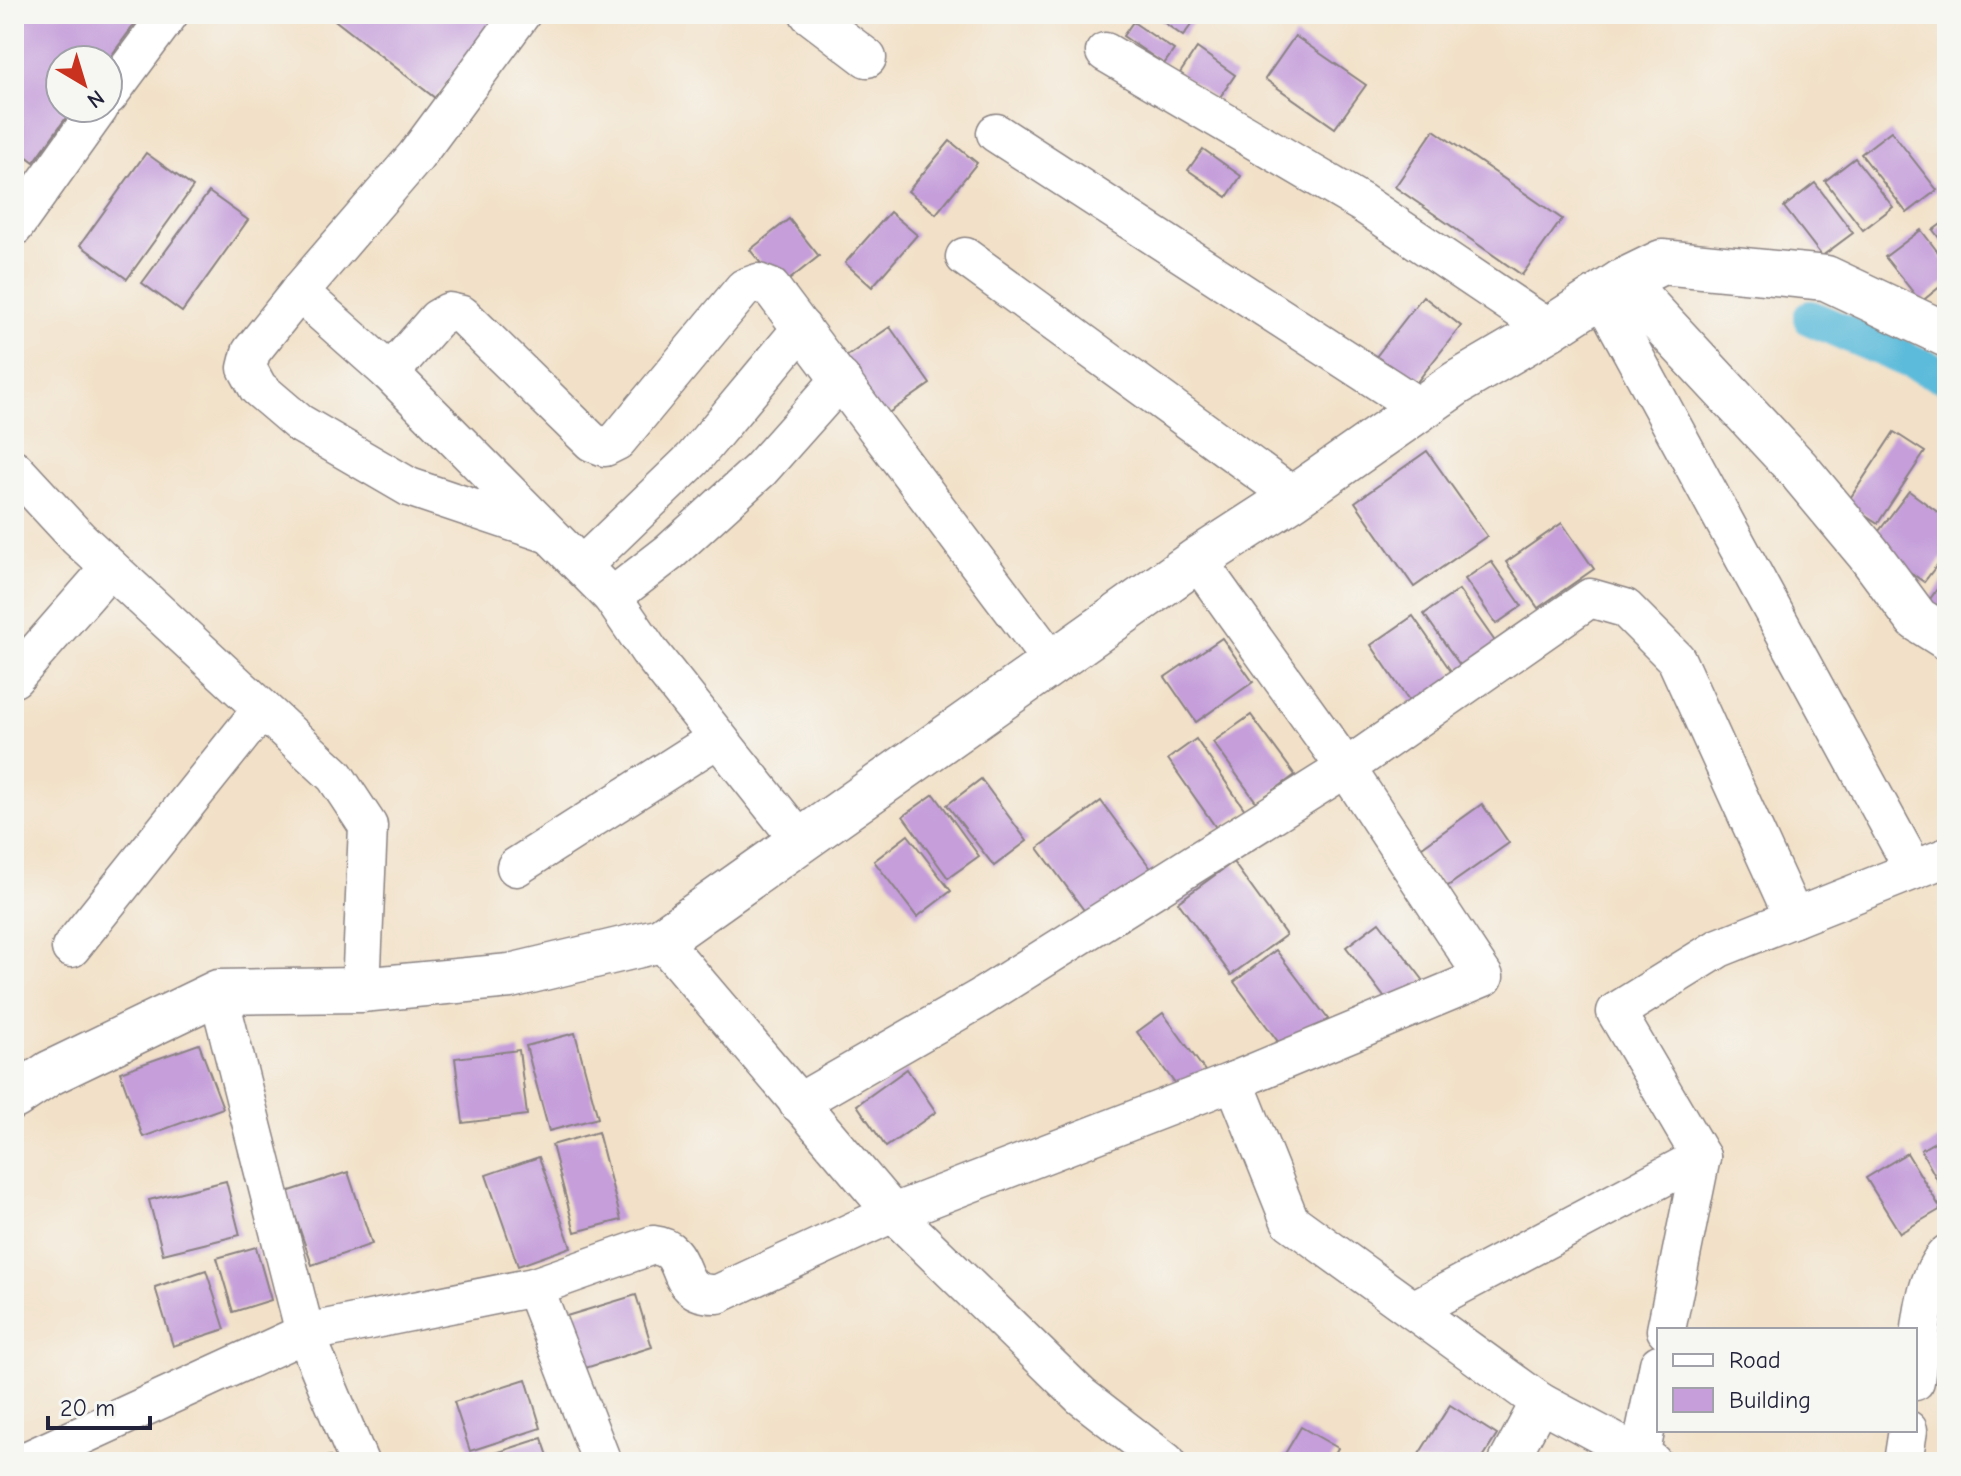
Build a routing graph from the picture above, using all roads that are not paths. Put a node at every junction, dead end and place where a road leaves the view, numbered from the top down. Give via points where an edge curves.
1 (169, 14) edge
2 (521, 14) edge
3 (809, 14) edge
4 (1105, 52) dead end
5 (867, 58) dead end
6 (124, 74) edge
7 (88, 124) edge
8 (996, 133) dead end
9 (14, 227) edge
10 (965, 257) dead end
11 (1612, 288) junction
12 (299, 292) junction
13 (802, 328) junction
14 (1549, 329) junction
15 (1947, 335) edge
16 (390, 373) junction
17 (841, 379) junction
18 (1420, 408) junction
19 (14, 469) edge
20 (1294, 497) junction
21 (552, 535) junction
22 (1197, 560) junction
23 (582, 566) junction
24 (110, 568) junction
25 (612, 597) junction
26 (1947, 638) edge
27 (1053, 663) junction
28 (14, 678) edge
29 (262, 709) junction
30 (718, 738) junction
31 (1346, 768) junction
32 (801, 842) junction
33 (1931, 864) edge
34 (516, 867) dead end
35 (1794, 918) junction
36 (661, 940) junction
37 (71, 948) dead end
38 (361, 990) junction
39 (218, 992) junction
40 (1234, 1081) junction
41 (14, 1097) edge
42 (798, 1103) junction
43 (1701, 1157) junction
44 (893, 1213) junction
45 (1947, 1254) edge
46 (534, 1287) junction
47 (1413, 1310) junction
48 (1666, 1328) edge
49 (305, 1333) junction
50 (1917, 1367) edge
51 (1657, 1379) edge
52 (1540, 1402) junction
53 (1908, 1432) edge
54 (1646, 1459) edge
55 (24, 1462) edge
56 (359, 1462) edge
57 (602, 1462) edge
58 (1166, 1462) edge
59 (1508, 1462) edge
60 (1903, 1462) edge

1 - 6 street
2 - 12 street via 416,156
3 - 5 street
4 - 14 street via 1362,203
7 - 9 street
8 - 18 street
10 - 20 street
11 - 14 street
11 - 15 street via 1662,262 1826,278
11 - 26 street via 1798,469 1917,619
11 - 33 street
12 - 16 street
12 - 21 street via 251,352 247,368 258,388 299,423 409,487
13 - 16 street via 771,288 758,283 744,288 617,441 605,447 592,442 462,315 449,312 437,319
13 - 17 street
13 - 23 street via 693,459
14 - 18 street
16 - 21 street
17 - 25 street via 760,470
17 - 27 street
18 - 20 street
19 - 24 street
20 - 22 street
21 - 23 street
22 - 27 street
22 - 31 street
23 - 25 street
24 - 28 street
24 - 29 street
25 - 30 street
27 - 32 street
29 - 37 street
29 - 38 street via 335,776 368,826
30 - 32 street
30 - 34 street
31 - 35 street via 1590,598 1625,608 1676,659
31 - 40 street via 1484,977
31 - 42 street via 979,999
32 - 36 street
33 - 35 street
35 - 43 street via 1719,948 1616,1012
36 - 38 street via 510,976
36 - 42 street
38 - 39 street
39 - 41 street via 50,1073
39 - 49 street
40 - 44 street
40 - 47 street via 1290,1221
42 - 44 street
43 - 47 street
43 - 48 street
44 - 46 street via 718,1294 702,1295 689,1286 673,1252 653,1245
44 - 58 street via 1081,1396
45 - 50 street via 1936,1264 1929,1286
46 - 49 street
46 - 57 street
47 - 52 street
49 - 55 street
49 - 56 street
51 - 54 street
52 - 54 street
52 - 59 street
53 - 60 street

